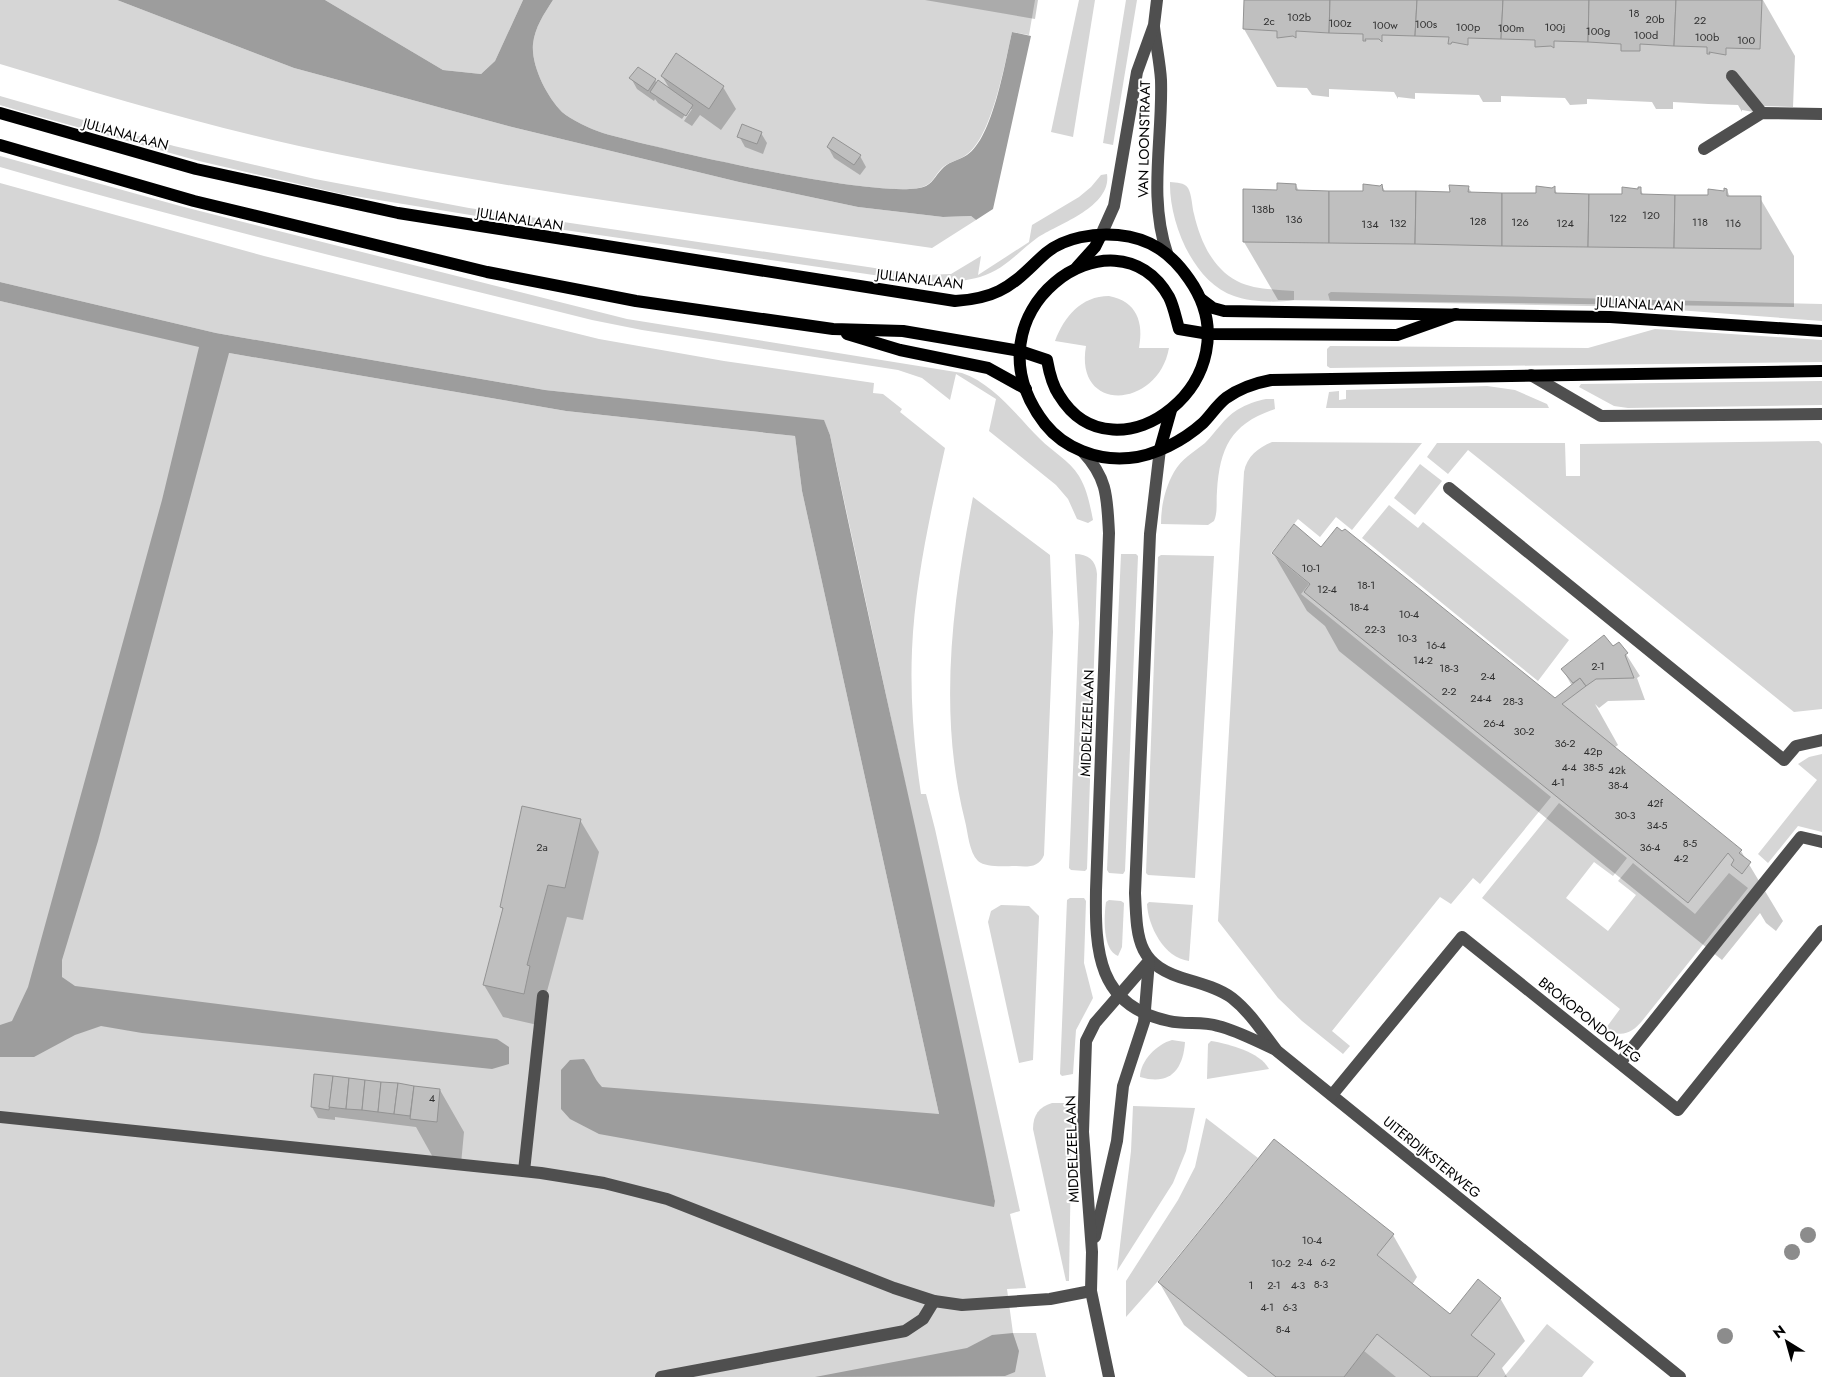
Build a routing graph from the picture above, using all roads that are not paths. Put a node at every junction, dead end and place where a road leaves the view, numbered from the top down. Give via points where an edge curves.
1 (1157, 0) edge
2 (1154, 25) junction
3 (1732, 76) dead end
4 (0, 113) edge
5 (1762, 113) junction
6 (1822, 114) edge
7 (0, 146) edge
8 (1704, 149) dead end
9 (1101, 235) junction
10 (1168, 253) junction
11 (1076, 267) junction
12 (1201, 299) junction
13 (1456, 314) junction
14 (833, 329) junction
15 (1822, 331) edge
16 (1209, 334) junction
17 (1020, 351) junction
18 (1822, 372) edge
19 (1531, 375) junction
20 (1026, 389) junction
21 (1172, 410) junction
22 (1822, 414) edge
23 (1160, 449) junction
24 (1083, 452) junction
25 (1449, 488) dead end
26 (1822, 740) edge
27 (1822, 842) edge
28 (1822, 931) edge
29 (1149, 961) junction
30 (1162, 971) joint
31 (543, 996) dead end
32 (1119, 996) junction
33 (1145, 1014) junction
34 (1277, 1051) junction
35 (1620, 1063) junction
36 (1332, 1095) junction
37 (0, 1117) edge
38 (524, 1171) junction
39 (1092, 1252) junction
40 (1091, 1291) junction
41 (934, 1301) junction
42 (661, 1377) edge
43 (1109, 1377) edge
44 (1680, 1377) edge

1 - 2 street, VAN LOONSTRAAT
2 - 9 street, VAN LOONSTRAAT via 1137,72 1114,206
2 - 10 street, VAN LOONSTRAAT via 1161,80 1158,218
3 - 5 street
4 - 9 main road, JULIANALAAN via 196,169 398,214 955,301 999,291 1064,242
5 - 6 street
5 - 8 street
7 - 14 main road via 194,201 487,272 636,300
9 - 10 main road, JULIANALAAN via 1140,239
9 - 11 main road via 1095,248
10 - 12 main road via 1180,265
11 - 16 main road, JULIANALAAN via 1112,261 1146,272 1169,298 1179,330
11 - 17 main road via 1043,293 1031,310
12 - 13 main road, JULIANALAAN via 1224,311
12 - 16 main road via 1208,317
13 - 15 main road, JULIANALAAN via 1610,317
13 - 16 main road, JULIANALAAN via 1398,335
14 - 17 main road via 903,331
14 - 20 main road via 900,350 988,368
16 - 21 main road via 1198,378
17 - 20 main road via 1021,374
17 - 21 main road via 1047,360 1058,394 1071,411 1088,424 1108,429 1132,428
18 - 19 main road
19 - 22 street via 1601,416
19 - 23 main road via 1271,380 1239,390 1189,434
20 - 24 main road via 1035,411 1050,430
21 - 23 main road
23 - 24 main road via 1130,458 1098,457
23 - 29 street, MIDDELZEELAAN via 1150,534 1135,893 1136,933
24 - 32 street, MIDDELZEELAAN via 1102,477 1108,508 1095,933 1100,964
25 - 26 street via 1784,760 1796,746
27 - 35 street via 1800,837
28 - 35 street, BROKOPONDOWEG via 1678,1110
29 - 30 street, MIDDELZEELAAN
29 - 32 street, MIDDELZEELAAN
29 - 33 street, MIDDELZEELAAN
30 - 34 street, UITERDIJKSTERWEG via 1214,988 1232,998
31 - 38 street
32 - 33 street, MIDDELZEELAAN
32 - 39 street, MIDDELZEELAAN via 1095,1023 1086,1041 1083,1132
33 - 34 street, MIDDELZEELAAN via 1171,1022 1217,1025
33 - 39 street, MIDDELZEELAAN via 1138,1046 1130,1060 1123,1086 1117,1141
34 - 36 street, UITERDIJKSTERWEG
35 - 36 street, BROKOPONDOWEG via 1462,938
36 - 44 street, UITERDIJKSTERWEG
37 - 38 street
38 - 41 street via 604,1183 667,1199
39 - 40 street, MIDDELZEELAAN
40 - 41 street via 1050,1299 962,1305
40 - 43 street, MIDDELZEELAAN
41 - 42 street via 922,1318 905,1331

